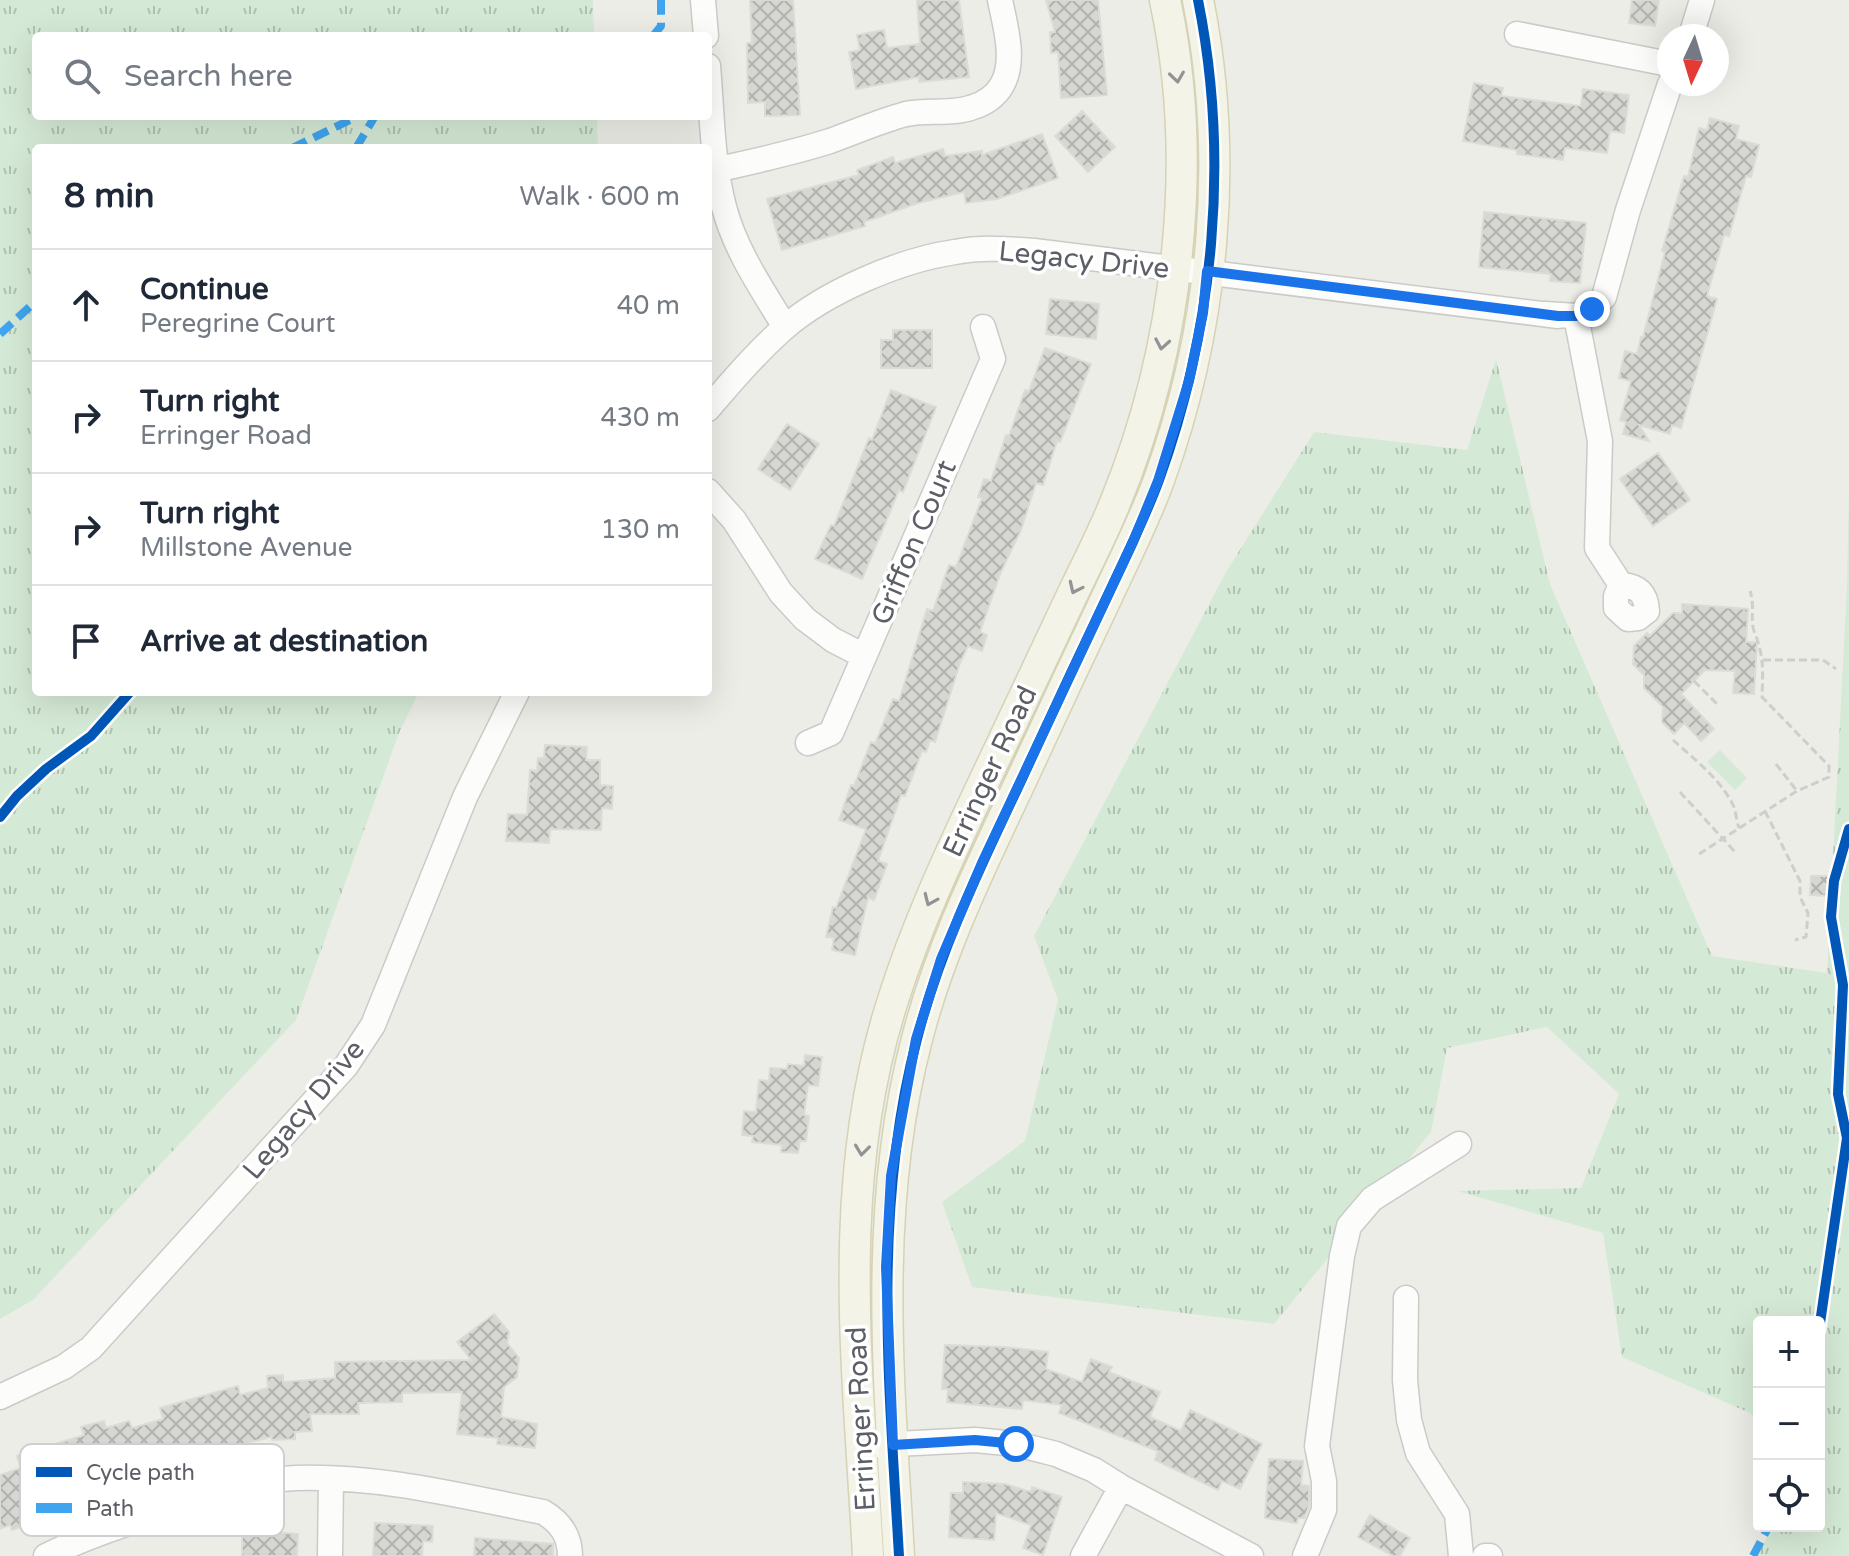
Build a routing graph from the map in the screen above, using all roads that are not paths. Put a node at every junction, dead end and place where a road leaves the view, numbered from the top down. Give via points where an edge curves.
1 (703, 0) edge
2 (1000, 0) edge
3 (1165, 0) edge
4 (1198, 0) edge
5 (1702, 0) edge
6 (1695, 24) edge
7 (706, 32) edge
8 (1517, 34) dead end
9 (1657, 62) edge
10 (1666, 96) edge
11 (712, 118) edge
12 (716, 170) junction
13 (1174, 267) junction
14 (1207, 271) junction
15 (1567, 316) junction
16 (785, 327) junction
17 (983, 327) dead end
18 (712, 404) edge
19 (712, 495) edge
20 (1621, 585) dead end
21 (864, 656) junction
22 (515, 696) edge
23 (808, 743) dead end
24 (1459, 1144) dead end
25 (1406, 1298) dead end
26 (0, 1397) edge
27 (893, 1445) junction
28 (862, 1446) junction
29 (284, 1479) edge
30 (331, 1480) junction
31 (1121, 1487) junction
32 (91, 1536) edge
33 (570, 1551) edge
34 (46, 1556) edge
35 (330, 1556) edge
36 (868, 1556) edge
37 (899, 1556) edge
38 (1083, 1556) edge
39 (1251, 1556) edge
40 (1305, 1556) edge
41 (1461, 1556) edge

1 - 7 street
2 - 12 street via 1008,56 1002,85 989,100 971,109 917,112
3 -> 13 main road, Erringer Road via 1179,98 1182,186
4 - 14 main road, Erringer Road via 1213,114 1215,176
5 - 6 street
8 - 9 street
10 - 15 street via 1604,297 1592,309
11 - 12 street
12 - 16 street via 738,247
13 - 14 street, Legacy Drive
13 - 16 street, Legacy Drive via 1008,249 955,252 870,278
13 -> 28 main road, Erringer Road via 1161,352 1115,502 922,918 870,1084 853,1271
14 - 15 street, Legacy Drive
14 - 27 main road, Erringer Road via 1189,381 1158,481 970,890 916,1039 889,1206 886,1295
15 - 20 street via 1600,441 1597,548
16 - 18 street, Legacy Drive
17 - 21 street, Griffon Court via 993,359
19 - 21 street via 805,619
21 - 23 street, Griffon Court via 831,733
22 - 26 street, Legacy Drive via 465,797 373,1025 346,1066 91,1348
24 - 40 street via 1372,1199 1349,1226 1317,1446 1324,1510
25 - 41 street via 1409,1420 1418,1453 1457,1514
27 - 28 street
27 - 31 street via 975,1440 1016,1444 1056,1454
27 - 37 main road, Erringer Road
28 - 36 main road, Erringer Road
29 - 30 street
30 - 33 street via 393,1484 543,1512 565,1531
30 - 35 street
31 - 38 street
31 - 39 street
32 - 34 street

